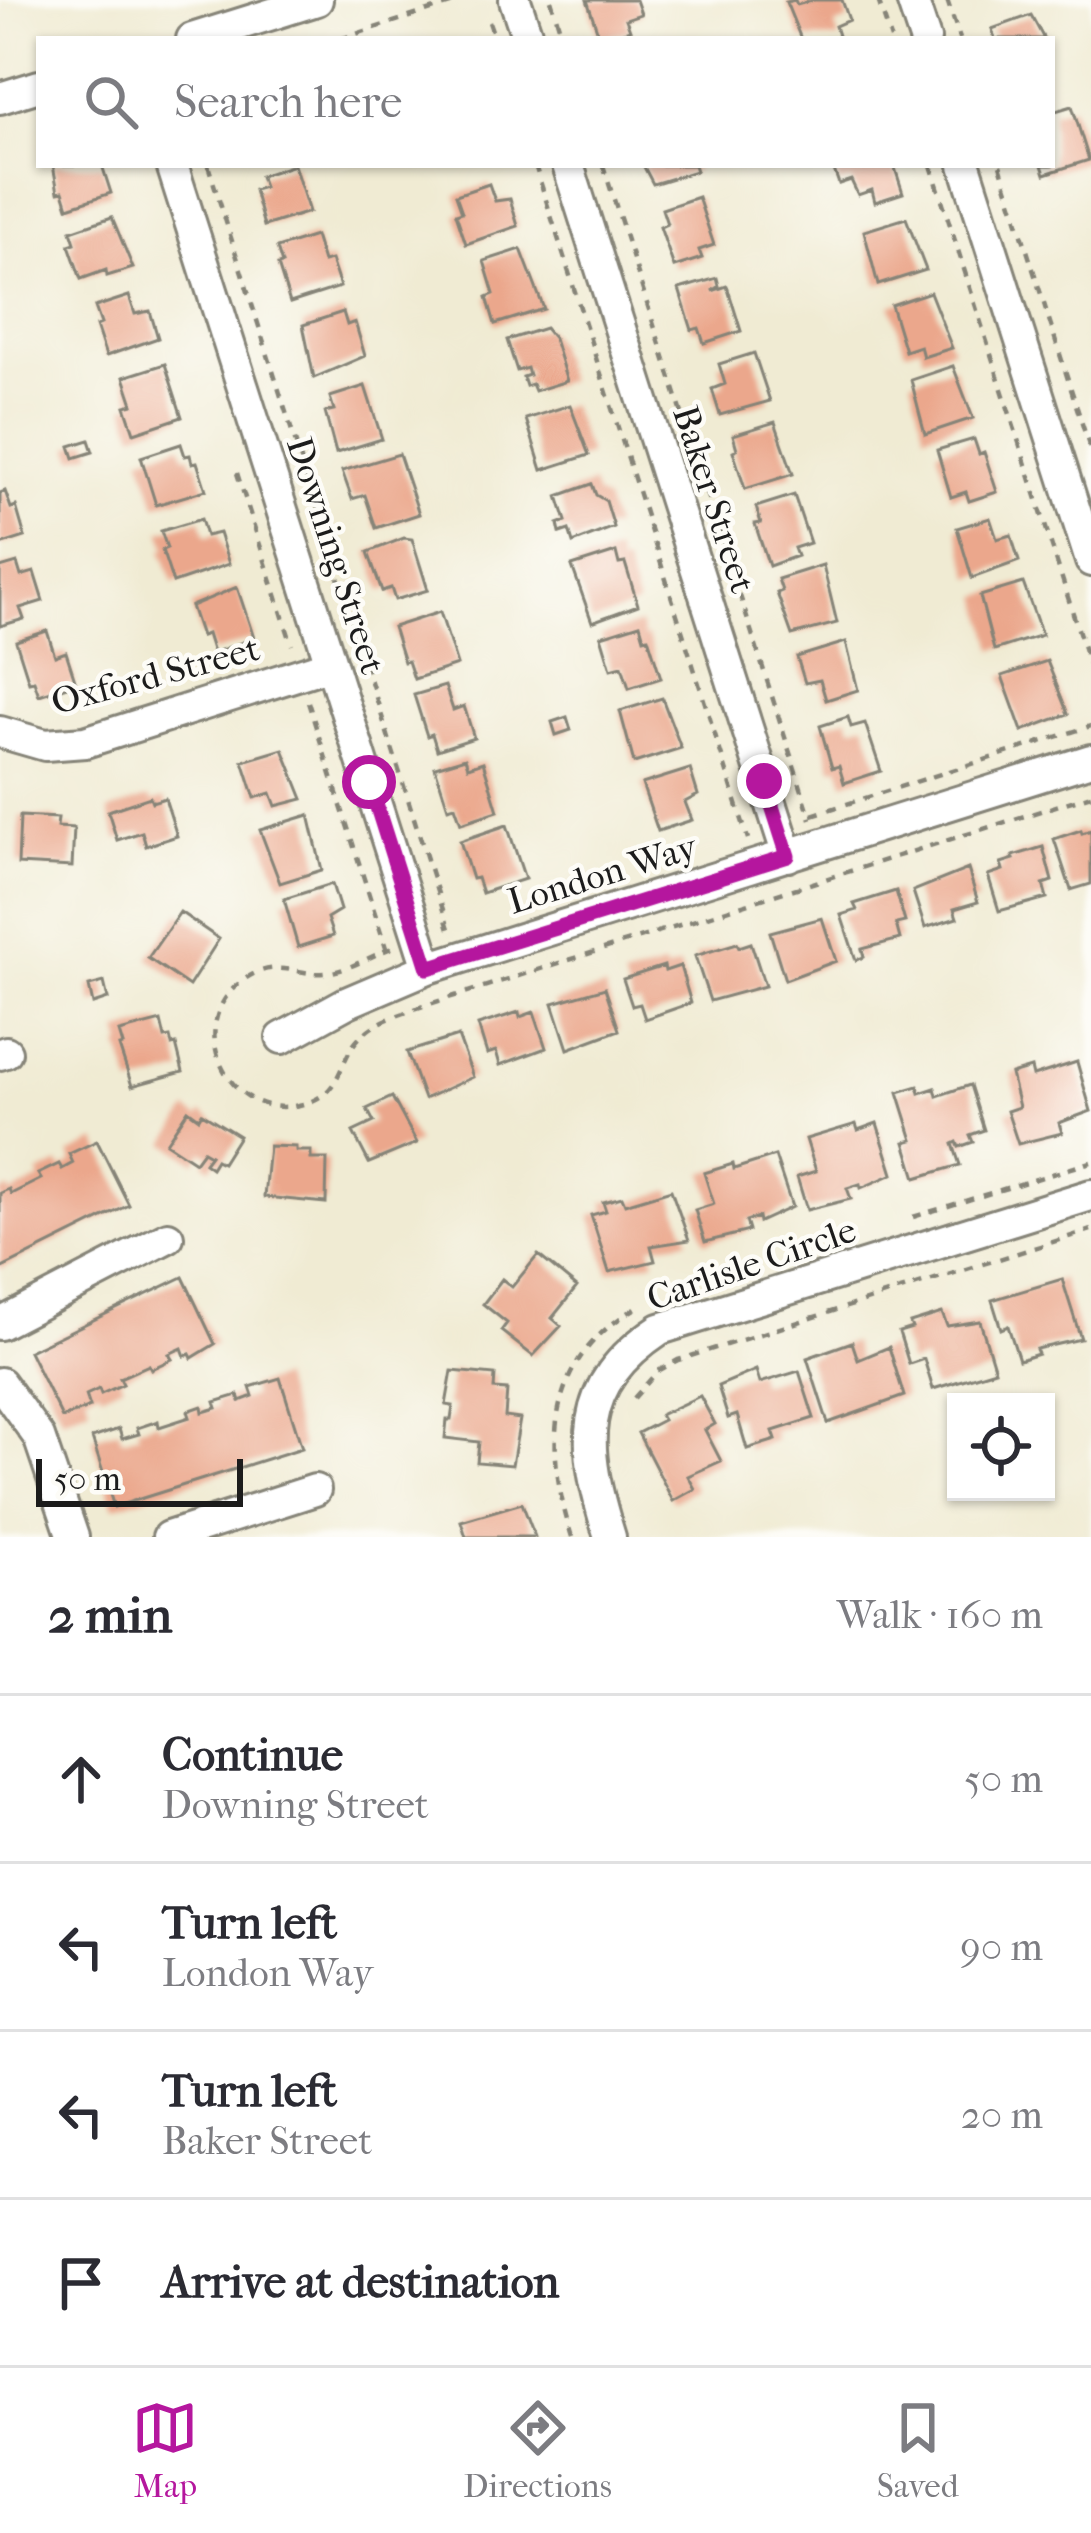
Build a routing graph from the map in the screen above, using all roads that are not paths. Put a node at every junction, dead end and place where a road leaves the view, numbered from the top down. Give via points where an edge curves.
1 (317, 0) edge
2 (912, 0) edge
3 (500, 4) edge
4 (202, 36) edge
5 (525, 36) edge
6 (924, 36) edge
7 (36, 87) edge
8 (0, 98) edge
9 (173, 168) edge
10 (569, 168) edge
11 (966, 168) edge
12 (1089, 548) edge
13 (331, 664) junction
14 (0, 732) edge
15 (1091, 760) edge
16 (788, 856) junction
17 (428, 968) junction
18 (282, 1038) dead end
19 (1091, 1195) edge
20 (168, 1237) dead end
21 (0, 1324) edge
22 (0, 1383) edge
23 (315, 1490) dead end
24 (73, 1537) edge
25 (168, 1537) edge
26 (610, 1537) edge

1 - 4 street
2 - 6 street
3 - 5 street
7 - 8 street
9 - 13 street, Downing Street
10 - 16 street, Baker Street
11 - 12 street
13 - 14 street, Oxford Street via 85,742 45,745
13 - 17 street, Downing Street
15 - 16 street, London Way
16 - 17 street, London Way
17 - 18 street, London Way
19 - 26 street, Carlisle Circle via 660,1329 625,1352 599,1391 590,1442
20 - 21 street
22 - 24 street via 39,1437
23 - 25 street

